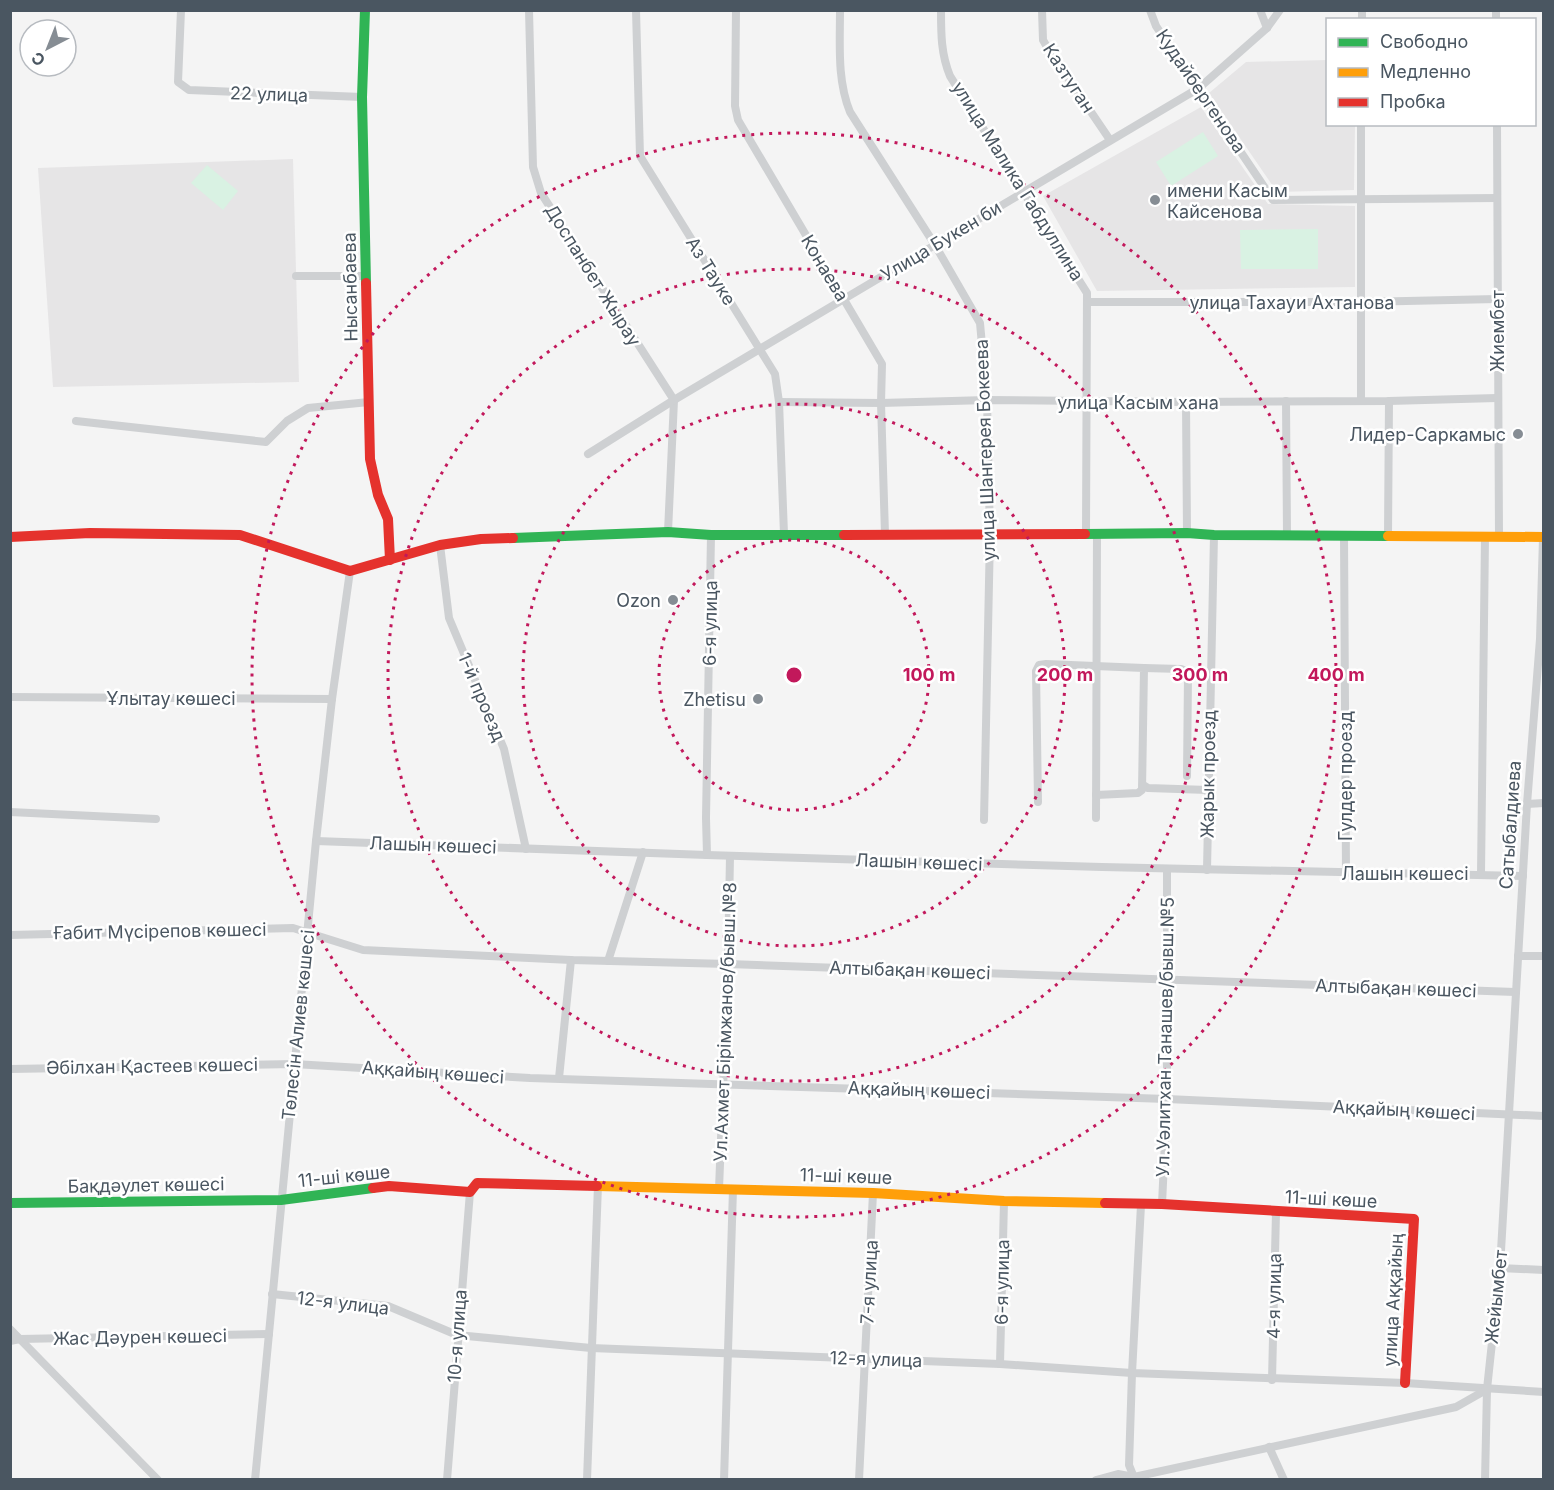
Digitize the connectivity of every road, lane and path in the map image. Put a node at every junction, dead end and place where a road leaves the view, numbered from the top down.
1 (182, 10) edge
2 (365, 10) edge
3 (529, 10) edge
4 (636, 10) edge
5 (736, 10) edge
6 (840, 10) edge
7 (941, 10) edge
8 (1042, 10) edge
9 (1150, 10) edge
10 (1260, 10) edge
11 (1280, 10) edge
12 (1267, 28) junction
13 (1199, 88) junction
14 (362, 98) junction
15 (1361, 126) edge
16 (1497, 126) edge
17 (1110, 141) junction
18 (1025, 191) junction
19 (1497, 198) junction
20 (1361, 201) junction
21 (935, 245) junction
22 (296, 276) dead end
23 (366, 276) junction
24 (1497, 299) junction
25 (843, 300) junction
26 (1088, 302) junction
27 (1361, 302) junction
28 (760, 349) junction
29 (1497, 398) junction
30 (674, 400) junction
31 (987, 400) junction
32 (1286, 401) junction
33 (1361, 401) junction
34 (1389, 401) junction
35 (369, 402) junction
36 (779, 402) junction
37 (1087, 402) junction
38 (1186, 402) junction
39 (881, 403) junction
40 (76, 422) dead end
41 (588, 454) dead end
42 (668, 532) junction
43 (1092, 533) junction
44 (1187, 533) junction
45 (784, 534) junction
46 (885, 534) junction
47 (1287, 534) junction
48 (711, 535) junction
49 (990, 535) junction
50 (1214, 535) junction
51 (1388, 535) junction
52 (1344, 536) junction
53 (10, 537) edge
54 (1485, 537) junction
55 (1499, 537) junction
56 (1544, 537) edge
57 (440, 544) junction
58 (390, 560) junction
59 (350, 571) junction
60 (1542, 639) edge
61 (1097, 666) junction
62 (1144, 668) junction
63 (10, 697) edge
64 (332, 699) junction
65 (1187, 776) dead end
66 (1143, 785) junction
67 (1208, 790) junction
68 (1095, 795) junction
69 (1038, 802) dead end
70 (1544, 803) edge
71 (1527, 804) junction
72 (10, 812) edge
73 (1096, 818) dead end
74 (156, 819) dead end
75 (984, 820) dead end
76 (316, 841) junction
77 (526, 849) junction
78 (643, 852) junction
79 (707, 855) junction
80 (730, 856) junction
81 (1167, 869) junction
82 (1207, 870) junction
83 (1346, 873) junction
84 (1481, 874) junction
85 (1523, 876) junction
86 (308, 934) junction
87 (10, 935) edge
88 (1518, 956) junction
89 (1544, 956) edge
90 (571, 960) junction
91 (608, 961) junction
92 (728, 964) junction
93 (1167, 980) junction
94 (1515, 992) junction
95 (294, 1064) junction
96 (10, 1069) edge
97 (559, 1078) junction
98 (723, 1083) junction
99 (1167, 1099) junction
100 (1510, 1115) junction
101 (1544, 1116) edge
102 (598, 1185) junction
103 (719, 1189) junction
104 (733, 1189) junction
105 (470, 1192) junction
106 (873, 1193) junction
107 (281, 1200) junction
108 (1004, 1201) junction
109 (10, 1203) edge
110 (1162, 1204) junction
111 (1141, 1205) junction
112 (1276, 1212) junction
113 (1414, 1220) joint
114 (1500, 1268) junction
115 (1544, 1270) edge
116 (272, 1294) junction
117 (10, 1329) edge
118 (269, 1334) junction
119 (457, 1335) junction
120 (20, 1339) junction
121 (10, 1341) edge
122 (591, 1348) junction
123 (727, 1352) junction
124 (865, 1358) junction
125 (1000, 1364) junction
126 (1132, 1373) junction
127 (1272, 1380) junction
128 (1405, 1383) junction
129 (1487, 1389) junction
130 (1544, 1392) edge
131 (1269, 1447) junction
132 (158, 1479) edge
133 (255, 1479) edge
134 (447, 1479) edge
135 (587, 1479) edge
136 (724, 1479) edge
137 (859, 1479) edge
138 (1096, 1479) edge
139 (1134, 1479) edge
140 (1284, 1479) edge
141 (1485, 1479) edge

1 - 14 street, 22 улица
2 - 14 street, Нысанбаева
3 - 30 street, Доспанбет Жырау
4 - 28 street, Аз Тауке
5 - 25 street, Конаева
6 - 21 street, улица Шангерея Бокеева
7 - 18 street, улица Малика Габдуллина
8 - 17 street, Казтуган
9 - 13 street, Кудайбергенова
10 - 12 street
11 - 12 street, Улица Букен би
12 - 13 street, Улица Букен би
13 - 17 street, Улица Букен би
13 - 20 street, Кудайбергенова
14 - 23 street, Нысанбаева
15 - 20 street
16 - 19 street, Жиембет
17 - 18 street, Улица Букен би
18 - 21 street, Улица Букен би
18 - 26 street, улица Малика Габдуллина
19 - 20 street
19 - 24 street, Жиембет
20 - 27 street
21 - 25 street, Улица Букен би
21 - 31 street, улица Шангерея Бокеева
22 - 23 street
23 - 35 street, Нысанбаева
24 - 27 street, улица Тахауи Ахтанова
24 - 29 street, Жиембет
25 - 28 street, Улица Букен би
25 - 39 street, Конаева
26 - 27 street, улица Тахауи Ахтанова
26 - 37 street, улица Малика Габдуллина
27 - 33 street
28 - 30 street, Улица Букен би
28 - 36 street, Аз Тауке
29 - 34 street, улица Касым хана
29 - 55 street, Жиембет
30 - 41 street, Улица Букен би
30 - 42 street
31 - 37 street, улица Касым хана
31 - 39 street, улица Касым хана
31 - 49 street, улица Шангерея Бокеева
32 - 33 street, улица Касым хана
32 - 38 street, улица Касым хана
32 - 47 street
33 - 34 street, улица Касым хана
34 - 51 street
35 - 40 street
35 - 58 street, Нысанбаева
36 - 39 street, улица Касым хана
36 - 45 street, Аз Тауке
37 - 38 street, улица Касым хана
37 - 43 street, улица Малика Габдуллина
38 - 44 street
39 - 46 street, Конаева
42 - 48 street
42 - 57 street
43 - 44 street
43 - 49 street
43 - 61 street, улица Малика Габдуллина
44 - 50 street
45 - 46 street
45 - 48 street
46 - 49 street
47 - 50 street
47 - 52 street
48 - 79 street, 6-я улица
49 - 75 street, улица Шангерея Бокеева
50 - 67 street, Жарык проезд
51 - 52 street
51 - 54 street
52 - 83 street, Гулдер проезд
53 - 59 street
54 - 55 street
54 - 84 street
55 - 56 street
56 - 60 street, Сатыбалдиева
57 - 58 street
57 - 77 street, 1-й проезд
58 - 59 street
59 - 64 street, Төлесін Алиев көшесі
60 - 71 street, Сатыбалдиева
61 - 62 street
61 - 68 street, улица Малика Габдуллина
61 - 69 street
62 - 65 street
62 - 66 street
63 - 64 street, Ұлытау көшесi
64 - 76 street, Төлесін Алиев көшесі
66 - 67 street
66 - 68 street
67 - 82 street, Жарык проезд
68 - 73 street, улица Малика Габдуллина
70 - 71 street
71 - 85 street, Сатыбалдиева
72 - 74 street
76 - 77 street, Лашын көшесі
76 - 86 street, Төлесін Алиев көшесі
77 - 78 street, Лашын көшесі
78 - 79 street, Лашын көшесі
78 - 91 street
79 - 80 street, Лашын көшесі
80 - 81 street, Лашын көшесі
80 - 92 street, Ул.Ахмет Бірімжанов/бывш.№8
81 - 82 street, Лашын көшесі
81 - 93 street, Ул.Уәлитхан Танашев/бывш.№5
82 - 83 street, Лашын көшесі
83 - 84 street, Лашын көшесі
84 - 85 street, Лашын көшесі
85 - 88 street, Сатыбалдиева
86 - 87 street, Ғабит Мүсірепов көшесi
86 - 90 street, Алтыбақан көшесі
86 - 95 street, Төлесін Алиев көшесі
88 - 89 street
88 - 94 street, Сатыбалдиева
90 - 91 street, Алтыбақан көшесі
90 - 97 street
91 - 92 street, Алтыбақан көшесі
92 - 93 street, Алтыбақан көшесі
92 - 98 street, Ул.Ахмет Бірімжанов/бывш.№8
93 - 94 street, Алтыбақан көшесі
93 - 99 street, Ул.Уәлитхан Танашев/бывш.№5
94 - 100 street, Сатыбалдиева
95 - 96 street, Әбілхан Қастеев көшесi
95 - 97 street, Аққайың көшесі
95 - 107 street, Төлесін Алиев көшесі
97 - 98 street, Аққайың көшесі
98 - 99 street, Аққайың көшесі
98 - 103 street, Ул.Ахмет Бірімжанов/бывш.№8
99 - 100 street, Аққайың көшесі
99 - 110 street, Ул.Уәлитхан Танашев/бывш.№5
100 - 101 street, Аққайың көшесі
100 - 114 street, Жейымбет
102 - 103 street, 11-ші көше
102 - 105 street, 11-ші көше
102 - 122 street
103 - 104 street, 11-ші көше
104 - 106 street, 11-ші көше
104 - 123 street
105 - 107 street, 11-ші көше
105 - 119 street, 10-я улица
106 - 108 street, 11-ші көше
106 - 124 street, 7-я улица
107 - 109 street, Бақдәулет көшесi
107 - 116 street, Төлесін Алиев көшесі
108 - 111 street, 11-ші көше
108 - 125 street, 6-я улица
110 - 111 street, 11-ші көше
110 - 112 street, 11-ші көше
111 - 126 street
112 - 113 street, 11-ші көше
112 - 127 street, 4-я улица
113 - 128 street, улица Аққайың
114 - 115 street
114 - 129 street, Жейымбет
116 - 118 street, Төлесін Алиев көшесі
116 - 119 street, 12-я улица
117 - 120 street
118 - 120 street, Жас Дәурен көшесі
118 - 133 street, Төлесін Алиев көшесі
119 - 122 street, 12-я улица
119 - 134 street, 10-я улица
120 - 121 street, Жас Дәурен көшесі
120 - 132 street
122 - 123 street, 12-я улица
122 - 135 street
123 - 124 street, 12-я улица
123 - 136 street
124 - 125 street, 12-я улица
124 - 137 street, 7-я улица
125 - 126 street, 12-я улица
126 - 127 street, 12-я улица
126 - 139 street
127 - 128 street, 12-я улица
128 - 129 street, 12-я улица
129 - 130 street, 12-я улица
129 - 131 street
129 - 141 street, Жейымбет
131 - 139 street
131 - 140 street
138 - 139 street

